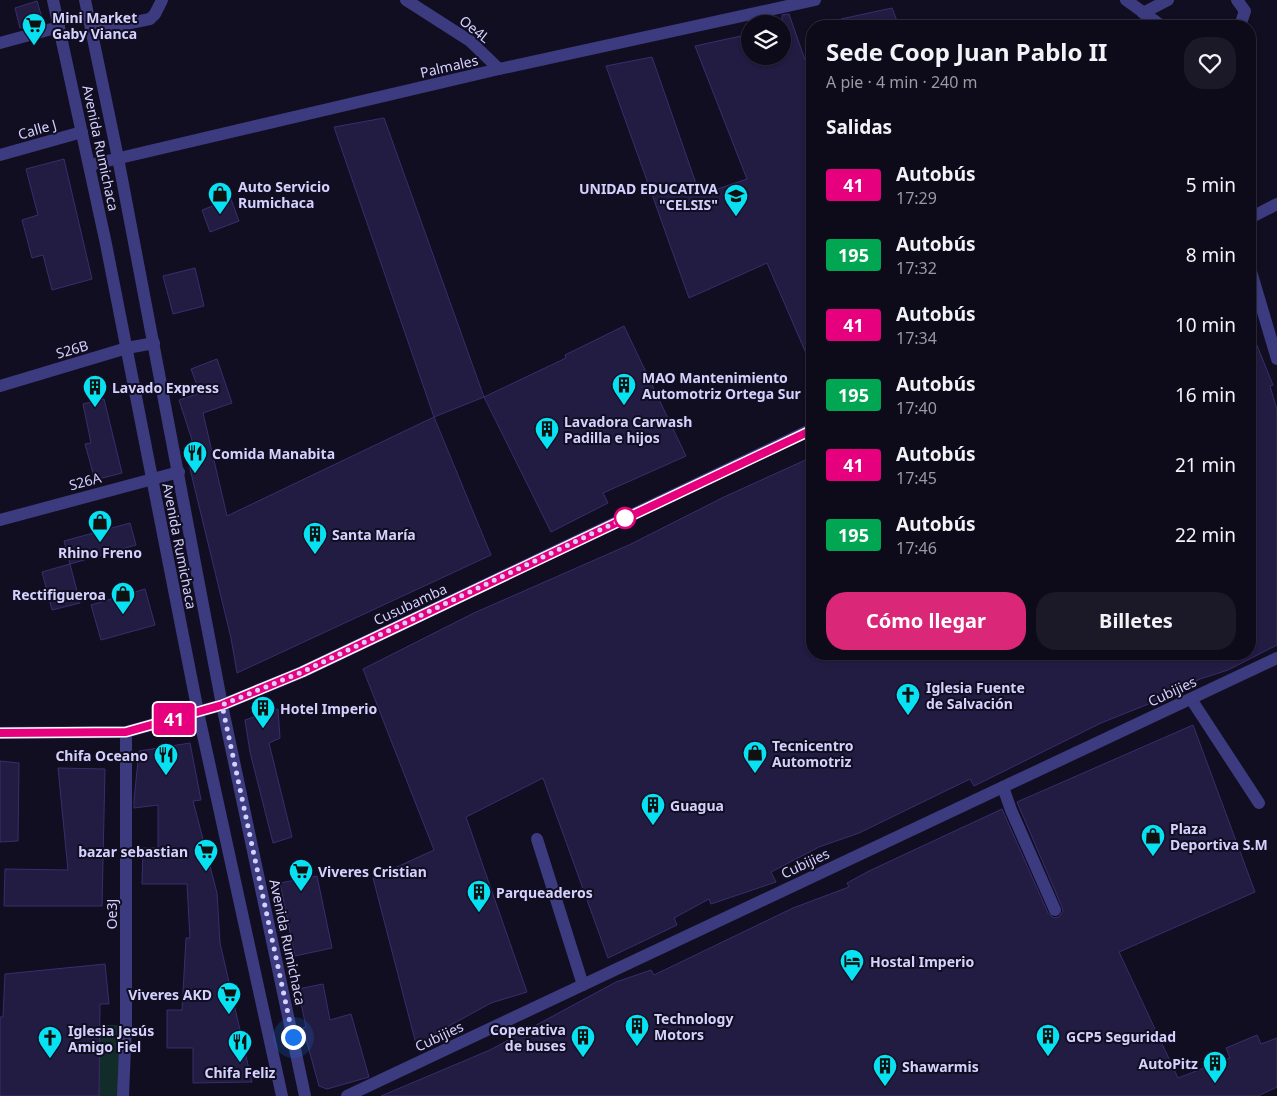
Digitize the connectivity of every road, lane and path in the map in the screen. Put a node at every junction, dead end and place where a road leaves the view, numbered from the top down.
1 (54, 0) edge
2 (85, 0) edge
3 (162, 0) edge
4 (406, 0) edge
5 (815, 0) edge
6 (1126, 0) edge
7 (1168, 0) edge
8 (1237, 0) edge
9 (1143, 13) junction
10 (1153, 20) edge
11 (1242, 20) edge
12 (59, 27) junction
13 (91, 31) junction
14 (0, 43) edge
15 (499, 69) junction
16 (82, 132) junction
17 (0, 155) edge
18 (118, 158) junction
19 (90, 165) junction
20 (1277, 204) edge
21 (1256, 215) edge
22 (1256, 288) edge
23 (154, 343) junction
24 (127, 348) junction
25 (1277, 359) edge
26 (0, 386) edge
27 (806, 433) edge
28 (179, 472) junction
29 (152, 478) junction
30 (0, 520) edge
31 (1277, 658) edge
32 (1191, 699) junction
33 (222, 705) junction
34 (198, 712) junction
35 (126, 732) junction
36 (0, 733) edge
37 (1003, 787) junction
38 (1259, 803) dead end
39 (536, 839) dead end
40 (1055, 910) dead end
41 (583, 985) junction
42 (123, 1096) edge
43 (282, 1096) edge
44 (305, 1096) edge
45 (347, 1096) edge

1 - 12 street, Avenida Rumichaca
2 - 13 street, Avenida Rumichaca
3 - 13 street
4 - 15 street, Oe4L
5 - 15 street, Palmales
6 - 9 street
7 - 9 street
8 - 11 street
9 - 10 street
12 - 14 street
12 - 16 street, Avenida Rumichaca
13 - 18 street, Avenida Rumichaca
15 - 18 street, Palmales
16 - 17 street, Calle J
16 - 19 street, Avenida Rumichaca
18 - 19 street, Palmales
18 - 23 street, Avenida Rumichaca
19 - 24 street, Avenida Rumichaca
20 - 21 street
22 - 25 street
23 - 24 street, S26B
23 - 28 street, Avenida Rumichaca
24 - 26 street, S26B
24 - 29 street, Avenida Rumichaca
27 - 33 street, Cusubamba
28 - 29 street, S26A
28 - 33 street, Avenida Rumichaca
29 - 30 street, S26A
29 - 34 street, Avenida Rumichaca
31 - 32 street, Cubijies
32 - 37 street, Cubijies
32 - 38 street
33 - 34 street, Cusubamba
33 - 44 street, Avenida Rumichaca
34 - 35 street, Cusubamba
34 - 43 street, Avenida Rumichaca
35 - 36 street, Cusubamba
35 - 42 street, Oe3J
37 - 40 street
37 - 41 street, Cubijies
39 - 41 street
41 - 45 street, Cubijies

